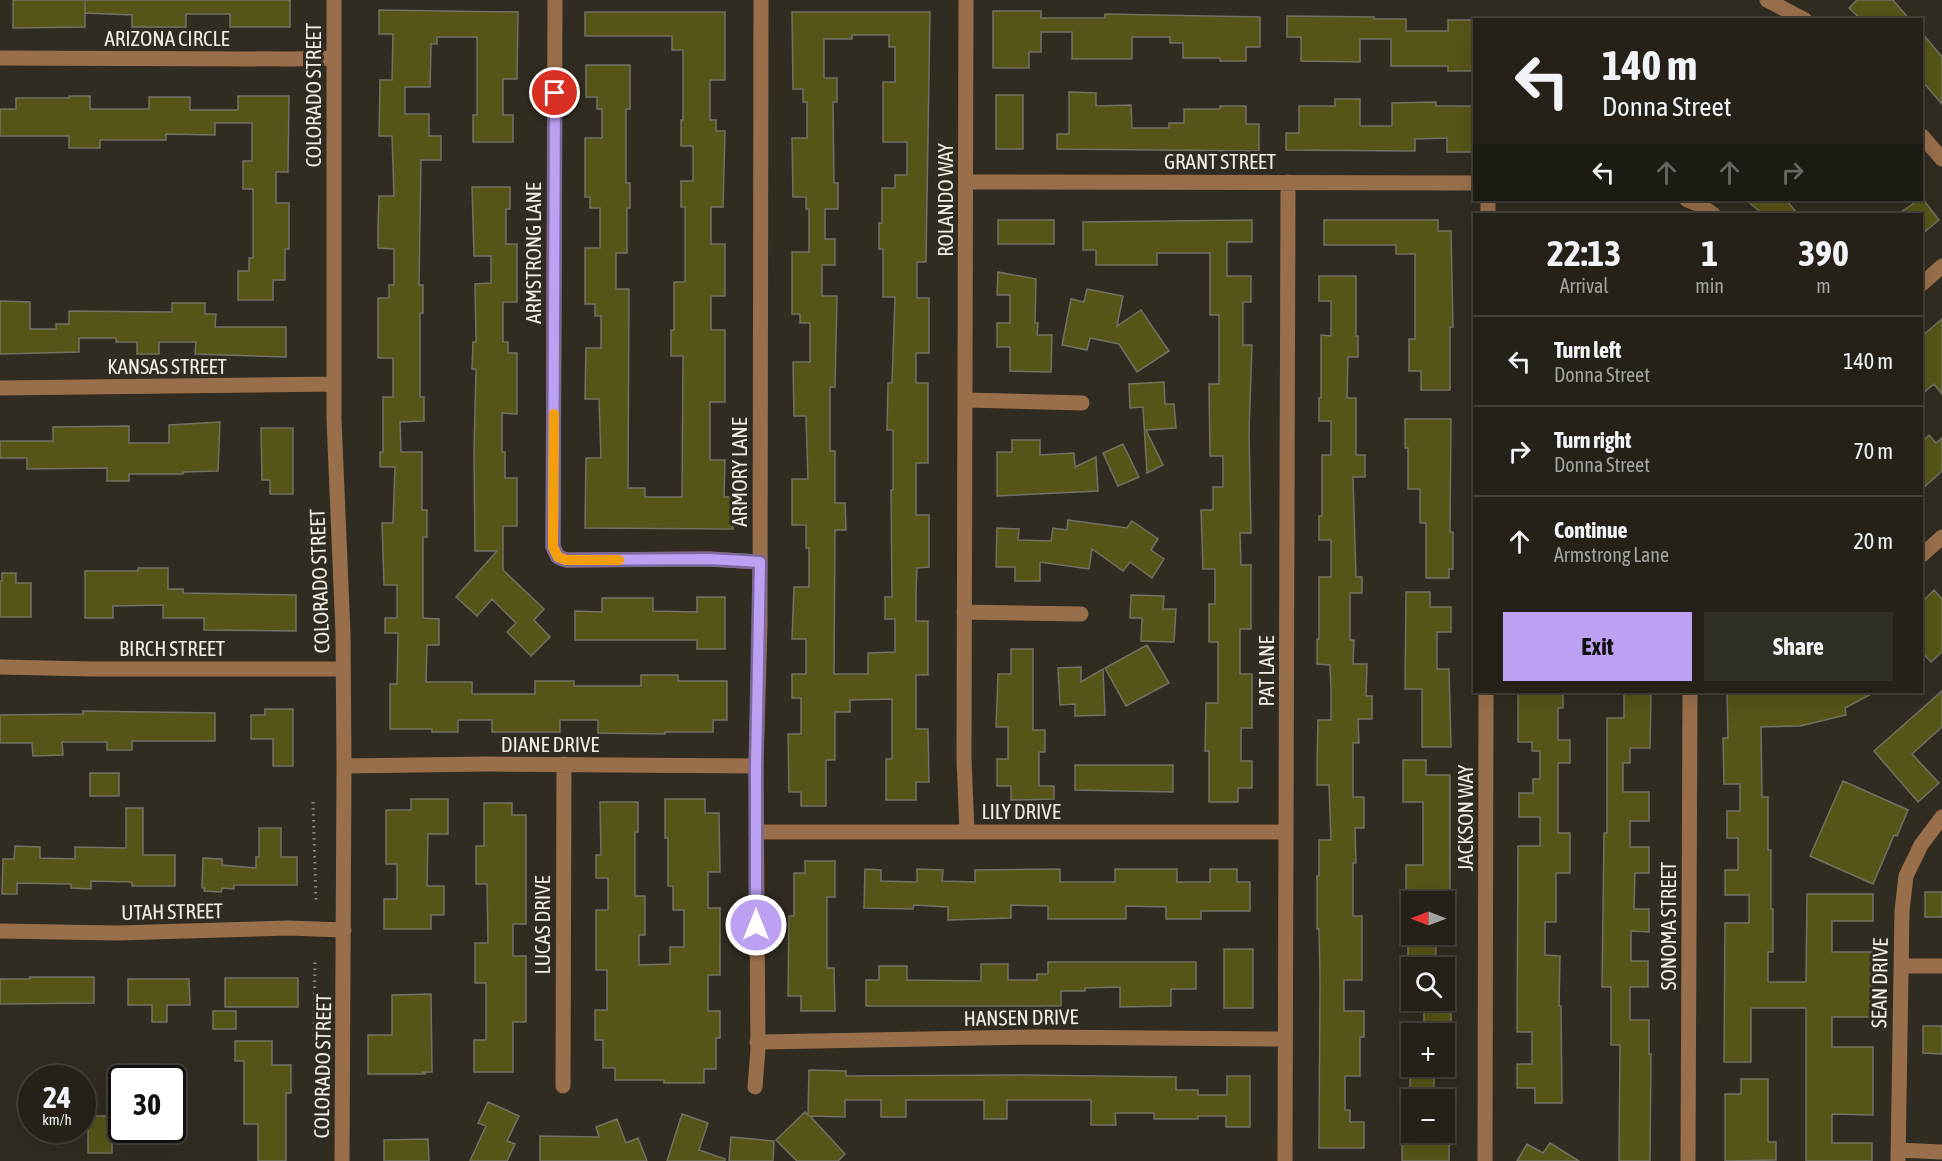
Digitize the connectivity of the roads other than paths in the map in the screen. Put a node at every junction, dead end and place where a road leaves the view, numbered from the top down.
1 (334, 0) edge
2 (555, 0) edge
3 (761, 0) edge
4 (966, 0) edge
5 (1767, 0) edge
6 (1799, 11) edge
7 (0, 58) edge
8 (334, 58) junction
9 (1923, 137) edge
10 (1942, 159) edge
11 (966, 182) junction
12 (1288, 182) junction
13 (1473, 183) edge
14 (1690, 201) edge
15 (1712, 213) edge
16 (1942, 266) edge
17 (1923, 283) edge
18 (334, 384) junction
19 (0, 388) edge
20 (966, 400) junction
21 (1082, 403) dead end
22 (1942, 537) edge
23 (1923, 554) edge
24 (760, 562) junction
25 (964, 612) junction
26 (1081, 614) dead end
27 (0, 667) edge
28 (343, 669) junction
29 (1486, 693) edge
30 (1690, 693) edge
31 (564, 764) junction
32 (344, 766) junction
33 (756, 766) junction
34 (1942, 817) edge
35 (756, 832) junction
36 (967, 832) junction
37 (1286, 832) junction
38 (344, 930) junction
39 (0, 931) edge
40 (1901, 966) junction
41 (1942, 966) edge
42 (1285, 1039) junction
43 (757, 1042) junction
44 (563, 1086) dead end
45 (755, 1087) dead end
46 (1942, 1152) edge
47 (1898, 1156) edge
48 (342, 1161) edge
49 (1285, 1161) edge
50 (1485, 1161) edge
51 (1688, 1161) edge

1 - 8 street, COLORADO STREET
2 - 24 street, ARMSTRONG LANE
3 - 24 street, ARMORY LANE
4 - 11 street, ROLANDO WAY
5 - 6 street
7 - 8 street, ARIZONA CIRCLE
8 - 18 street, COLORADO STREET
9 - 10 street
11 - 12 street, GRANT STREET
11 - 20 street, ROLANDO WAY
12 - 13 street, GRANT STREET
12 - 37 street, PAT LANE
14 - 15 street
16 - 17 street
18 - 19 street, KANSAS STREET
18 - 28 street, COLORADO STREET
20 - 21 street
20 - 25 street, ROLANDO WAY
22 - 23 street
24 - 33 street, ARMORY LANE
25 - 26 street
25 - 36 street, ROLANDO WAY
27 - 28 street, BIRCH STREET
28 - 32 street, COLORADO STREET
29 - 50 street, JACKSON WAY
30 - 51 street, SONOMA STREET
31 - 32 street, DIANE DRIVE
31 - 33 street, DIANE DRIVE
31 - 44 street, LUCAS DRIVE
32 - 38 street, COLORADO STREET
33 - 35 street, ARMORY LANE
34 - 40 street, SEAN DRIVE
35 - 36 street, LILY DRIVE
35 - 43 street, ARMORY LANE
36 - 37 street, LILY DRIVE
37 - 42 street, PAT LANE
38 - 39 street, UTAH STREET
38 - 48 street, COLORADO STREET
40 - 41 street
40 - 47 street, SEAN DRIVE
42 - 43 street, HANSEN DRIVE
42 - 49 street, PAT LANE
43 - 45 street, ARMORY LANE
46 - 47 street

